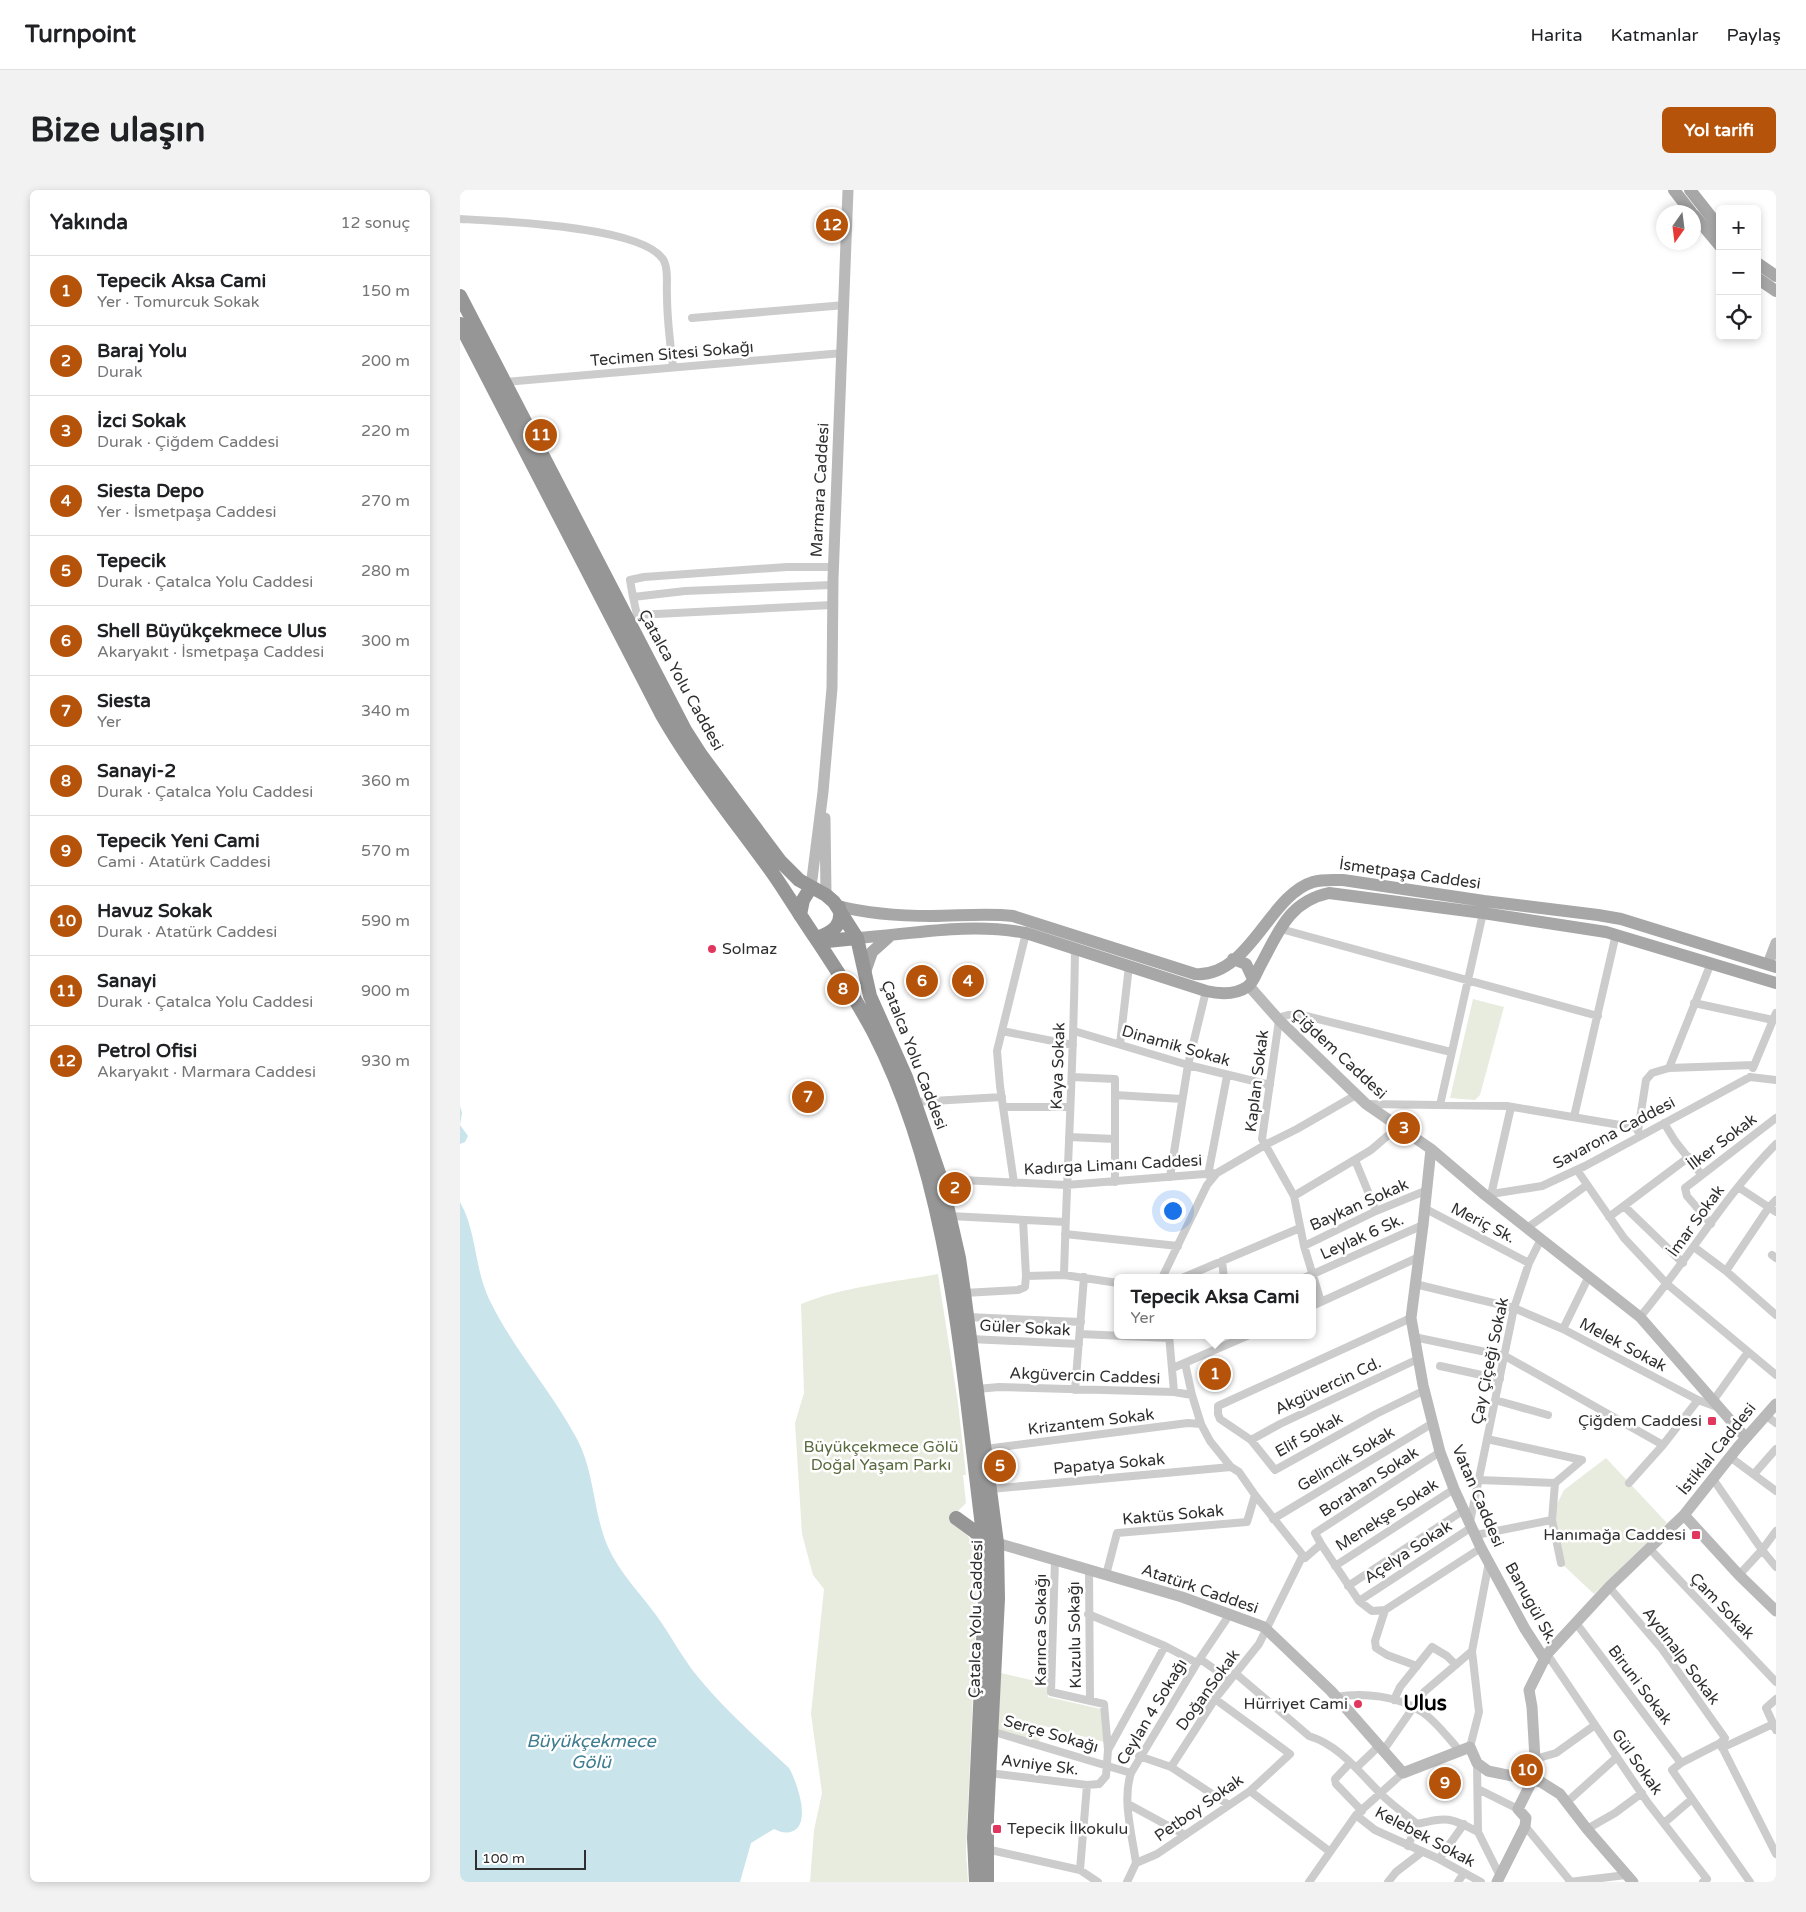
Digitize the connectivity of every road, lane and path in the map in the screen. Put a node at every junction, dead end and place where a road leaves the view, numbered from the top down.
1 (848, 190) edge
2 (1674, 190) edge
3 (1690, 190) edge
4 (1685, 205) edge
5 (460, 219) edge
6 (1716, 223) edge
7 (1701, 224) edge
8 (1716, 241) edge
9 (1761, 266) edge
10 (1776, 276) edge
11 (1761, 281) edge
12 (1776, 290) edge
13 (460, 296) edge
14 (845, 305) junction
15 (692, 318) dead end
16 (460, 324) edge
17 (843, 353) junction
18 (673, 366) junction
19 (504, 382) junction
20 (833, 566) junction
21 (832, 585) junction
22 (633, 597) junction
23 (832, 605) junction
24 (823, 792) junction
25 (811, 887) junction
26 (1381, 892) junction
27 (826, 895) junction
28 (1510, 904) junction
29 (838, 906) junction
30 (1483, 912) junction
31 (800, 915) junction
32 (933, 916) junction
33 (1508, 917) junction
34 (1621, 919) junction
35 (1281, 929) junction
36 (934, 930) junction
37 (1026, 933) junction
38 (1616, 934) junction
39 (891, 935) junction
40 (818, 938) junction
41 (857, 938) junction
42 (1071, 943) junction
43 (1776, 944) edge
44 (1233, 959) junction
45 (1711, 963) junction
46 (1129, 966) junction
47 (1772, 966) edge
48 (1220, 970) junction
49 (865, 972) junction
50 (1762, 979) junction
51 (1469, 981) junction
52 (1251, 983) junction
53 (1776, 984) edge
54 (1206, 991) junction
55 (1229, 993) junction
56 (1694, 1004) junction
57 (1598, 1016) junction
58 (1775, 1016) edge
59 (1278, 1019) junction
60 (1002, 1031) junction
61 (1074, 1031) junction
62 (1120, 1044) junction
63 (1073, 1045) junction
64 (1452, 1052) junction
65 (1188, 1065) junction
66 (1754, 1065) junction
67 (1668, 1068) junction
68 (1228, 1076) junction
69 (1072, 1077) junction
70 (1750, 1077) junction
71 (1776, 1080) edge
72 (1270, 1085) junction
73 (1356, 1095) junction
74 (1115, 1096) junction
75 (1002, 1097) junction
76 (1182, 1099) junction
77 (915, 1102) junction
78 (1366, 1104) junction
79 (1440, 1106) junction
80 (1004, 1107) junction
81 (1070, 1107) junction
82 (1511, 1107) junction
83 (1574, 1117) junction
84 (1776, 1118) edge
85 (1664, 1123) junction
86 (1399, 1126) junction
87 (1638, 1128) junction
88 (1069, 1137) junction
89 (1636, 1138) junction
90 (1115, 1139) junction
91 (1265, 1144) junction
92 (1776, 1144) edge
93 (1431, 1149) junction
94 (1689, 1157) junction
95 (1355, 1160) junction
96 (1577, 1170) junction
97 (1217, 1173) junction
98 (1701, 1174) junction
99 (1208, 1175) junction
100 (1170, 1177) junction
101 (941, 1179) junction
102 (1115, 1182) junction
103 (1014, 1183) junction
104 (1066, 1185) junction
105 (1587, 1185) junction
106 (1738, 1187) junction
107 (1426, 1191) junction
108 (1488, 1195) junction
109 (1294, 1196) junction
110 (1776, 1200) edge
111 (1624, 1206) junction
112 (1424, 1208) junction
113 (1773, 1210) edge
114 (1376, 1211) junction
115 (950, 1216) junction
116 (1609, 1217) junction
117 (1023, 1220) junction
118 (1065, 1222) junction
119 (1711, 1224) junction
120 (1423, 1225) junction
121 (1300, 1228) junction
122 (1527, 1228) junction
123 (1065, 1234) junction
124 (1541, 1239) junction
125 (1178, 1246) junction
126 (1304, 1246) junction
127 (1694, 1247) junction
128 (1419, 1257) junction
129 (1222, 1261) junction
130 (1529, 1263) junction
131 (1683, 1263) junction
132 (1726, 1271) junction
133 (1164, 1274) edge
134 (1191, 1274) edge
135 (1224, 1274) edge
136 (1313, 1274) joint
137 (1064, 1275) junction
138 (1026, 1276) junction
139 (1589, 1276) junction
140 (1084, 1277) junction
141 (1114, 1282) edge
142 (1316, 1284) edge
143 (1415, 1284) junction
144 (1667, 1284) junction
145 (964, 1293) junction
146 (1321, 1302) junction
147 (1316, 1304) edge
148 (1514, 1308) junction
149 (1776, 1315) edge
150 (967, 1316) junction
151 (1640, 1317) junction
152 (1411, 1318) junction
153 (1081, 1322) junction
154 (1563, 1329) junction
155 (1080, 1334) junction
156 (1114, 1335) edge
157 (1414, 1337) junction
158 (970, 1338) junction
159 (1169, 1339) edge
160 (1233, 1339) edge
161 (1079, 1344) junction
162 (1748, 1352) junction
163 (1505, 1356) junction
164 (1418, 1359) junction
165 (1185, 1363) junction
166 (1440, 1366) dead end
167 (1173, 1368) junction
168 (1776, 1375) edge
169 (1500, 1379) junction
170 (977, 1389) junction
171 (1075, 1390) junction
172 (1425, 1390) junction
173 (1174, 1392) junction
174 (1192, 1395) junction
175 (1496, 1400) junction
176 (1698, 1400) junction
177 (1776, 1404) edge
178 (1716, 1405) junction
179 (1548, 1415) dead end
180 (1765, 1415) junction
181 (1433, 1423) junction
182 (1776, 1423) edge
183 (1201, 1424) junction
184 (1746, 1438) junction
185 (1487, 1439) junction
186 (1251, 1440) junction
187 (1663, 1444) junction
188 (985, 1449) junction
189 (1776, 1449) edge
190 (1440, 1452) junction
191 (1730, 1457) junction
192 (1231, 1467) junction
193 (1754, 1474) junction
194 (1713, 1479) junction
195 (1478, 1480) junction
196 (1555, 1483) junction
197 (1630, 1483) dead end
198 (1454, 1488) junction
199 (990, 1489) junction
200 (1776, 1491) edge
201 (1254, 1496) junction
202 (979, 1503) junction
203 (1464, 1510) junction
204 (1684, 1515) junction
205 (1273, 1519) junction
206 (1552, 1520) junction
207 (1473, 1528) junction
208 (1776, 1531) edge
209 (990, 1543) junction
210 (1321, 1544) junction
211 (1481, 1548) junction
212 (1649, 1548) junction
213 (1762, 1550) junction
214 (1304, 1557) junction
215 (1056, 1560) junction
216 (1490, 1562) junction
217 (1561, 1563) dead end
218 (1335, 1566) junction
219 (1776, 1567) edge
220 (1089, 1569) junction
221 (1106, 1575) junction
222 (1739, 1575) junction
223 (1348, 1586) junction
224 (1609, 1587) junction
225 (1359, 1601) junction
226 (1385, 1610) junction
227 (1776, 1610) edge
228 (1088, 1614) junction
229 (1230, 1614) junction
230 (1576, 1623) junction
231 (1267, 1629) junction
232 (1165, 1646) junction
233 (1472, 1651) junction
234 (1546, 1657) junction
235 (1199, 1661) junction
236 (1456, 1665) junction
237 (1417, 1666) junction
238 (1235, 1673) junction
239 (1230, 1680) junction
240 (1776, 1682) edge
241 (1336, 1697) junction
242 (1215, 1698) junction
243 (1090, 1700) junction
244 (1394, 1700) junction
245 (1776, 1700) edge
246 (1414, 1707) junction
247 (1595, 1726) junction
248 (1775, 1727) edge
249 (991, 1731) junction
250 (1721, 1745) junction
251 (1381, 1749) junction
252 (1465, 1749) junction
253 (1108, 1750) junction
254 (1140, 1756) junction
255 (1617, 1757) junction
256 (1535, 1759) junction
257 (1477, 1763) junction
258 (1681, 1763) junction
259 (1108, 1764) junction
260 (1353, 1765) junction
261 (1171, 1767) junction
262 (1131, 1772) junction
263 (989, 1773) junction
264 (1403, 1773) junction
265 (1533, 1779) junction
266 (1087, 1786) junction
267 (1478, 1788) junction
268 (1250, 1791) junction
269 (1642, 1793) junction
270 (1380, 1794) junction
271 (1692, 1799) junction
272 (1566, 1802) junction
273 (1128, 1804) junction
274 (1229, 1805) junction
275 (1518, 1809) junction
276 (1359, 1813) junction
277 (1664, 1823) junction
278 (1417, 1824) junction
279 (1464, 1824) junction
280 (1526, 1826) junction
281 (1587, 1829) junction
282 (1478, 1832) junction
283 (1185, 1835) junction
284 (1408, 1846) junction
285 (986, 1849) junction
286 (1329, 1851) junction
287 (1422, 1852) junction
288 (1776, 1854) edge
289 (1439, 1860) junction
290 (1136, 1862) junction
291 (1080, 1870) junction
292 (1464, 1873) junction
293 (1498, 1879) edge
294 (1630, 1879) edge
295 (976, 1882) edge
296 (988, 1882) edge
297 (1098, 1882) edge
298 (1127, 1882) edge
299 (1309, 1882) edge
300 (1388, 1882) edge
301 (1458, 1882) edge
302 (1481, 1882) edge
303 (1570, 1882) edge
304 (1703, 1882) edge
305 (1750, 1882) edge

1 - 14 main road, Marmara Caddesi
2 - 4 main road
3 - 6 main road
5 - 18 street
7 - 8 main road
9 - 10 main road
11 - 12 main road
13 - 19 highway, Çatalca Yolu Caddesi
14 - 15 street
14 - 17 main road, Marmara Caddesi
16 - 31 highway, Çatalca Yolu Caddesi
17 - 18 street, Tecimen Sitesi Sokağı
17 - 20 main road, Marmara Caddesi
18 - 19 street, Tecimen Sitesi Sokağı
19 - 25 highway, Çatalca Yolu Caddesi
20 - 21 main road, Marmara Caddesi
20 - 22 street
21 - 22 street
21 - 23 main road, Marmara Caddesi
22 - 23 street
23 - 24 main road, Marmara Caddesi
24 - 25 main road
24 - 27 main road
25 - 27 highway, Çatalca Yolu Caddesi
25 - 31 highway
26 - 28 main road, İsmetpaşa Caddesi
26 - 30 main road, İsmetpaşa Caddesi
26 - 35 main road, İsmetpaşa Caddesi
26 - 44 main road, İsmetpaşa Caddesi
27 - 29 highway, Çatalca Yolu Caddesi
28 - 33 main road
28 - 34 main road, İsmetpaşa Caddesi
29 - 32 main road
29 - 40 highway
29 - 41 highway, Çatalca Yolu Caddesi
30 - 33 main road, İsmetpaşa Caddesi
30 - 51 street
31 - 40 highway, Çatalca Yolu Caddesi
32 - 36 main road
32 - 42 main road
33 - 38 main road, İsmetpaşa Caddesi
34 - 38 main road
34 - 47 main road, İsmetpaşa Caddesi
35 - 51 street
35 - 52 main road, İsmetpaşa Caddesi
36 - 37 main road
36 - 39 main road
37 - 42 main road
37 - 60 street
38 - 45 main road, İsmetpaşa Caddesi
38 - 57 street
39 - 41 main road
39 - 49 main road
40 - 41 highway
40 - 202 highway, Çatalca Yolu Caddesi
41 - 49 highway, Çatalca Yolu Caddesi
42 - 46 main road
42 - 48 main road
42 - 61 street, Kaya Sokak
43 - 47 main road
44 - 48 main road, İsmetpaşa Caddesi
44 - 52 main road
45 - 50 main road, İsmetpaşa Caddesi
45 - 56 street
46 - 54 main road
46 - 62 street
47 - 50 main road
48 - 55 main road
49 - 77 highway, Çatalca Yolu Caddesi
50 - 53 main road, İsmetpaşa Caddesi
51 - 57 street
51 - 64 street
52 - 55 main road
52 - 59 main road, Çiğdem Caddesi
54 - 55 main road
54 - 65 street
56 - 58 street
56 - 67 street
57 - 83 street
58 - 66 street
59 - 64 street
59 - 72 street, Kaplan Sokak
59 - 73 main road, Çiğdem Caddesi
60 - 63 street
60 - 75 street
61 - 62 street, Dinamik Sokak
61 - 63 street, Kaya Sokak
62 - 65 street, Dinamik Sokak
63 - 69 street, Kaya Sokak
64 - 79 street
65 - 68 street, Dinamik Sokak
65 - 76 street
66 - 67 street
66 - 70 street
67 - 87 street
68 - 72 street, Dinamik Sokak
68 - 99 street
69 - 74 street
69 - 81 street, Kaya Sokak
70 - 71 street
70 - 85 street, Savarona Caddesi
72 - 91 street, Kaplan Sokak
73 - 78 main road, Çiğdem Caddesi
73 - 91 street, Kadırga Limanı Caddesi
74 - 76 street
74 - 90 street
75 - 77 street
75 - 80 street
76 - 100 street
77 - 101 highway, Çatalca Yolu Caddesi
78 - 79 street
78 - 86 main road, Çiğdem Caddesi
79 - 82 street
80 - 81 street
80 - 103 street
81 - 88 street, Kaya Sokak
82 - 83 street
82 - 108 street
83 - 87 street
84 - 98 street, İlker Sokak
85 - 89 street, Savarona Caddesi
85 - 94 street
86 - 93 main road, Çiğdem Caddesi
86 - 95 street
87 - 89 street
88 - 90 street
88 - 104 street, Kaya Sokak
89 - 96 street, Savarona Caddesi
90 - 102 street
91 - 97 street, Kadırga Limanı Caddesi
91 - 109 street
92 - 106 street, İmar Sokak
93 - 107 main road, Vatan Caddesi
93 - 108 main road, Çiğdem Caddesi
94 - 98 street
94 - 111 street
95 - 109 street
95 - 114 street
96 - 105 street
96 - 108 street, Savarona Caddesi
97 - 99 street, Kadırga Limanı Caddesi
97 - 125 street
98 - 119 street, İlker Sokak
99 - 100 street, Kadırga Limanı Caddesi
100 - 102 street, Kadırga Limanı Caddesi
101 - 103 street, Kadırga Limanı Caddesi
101 - 115 highway, Çatalca Yolu Caddesi
102 - 104 street, Kadırga Limanı Caddesi
103 - 104 street, Kadırga Limanı Caddesi
104 - 118 street, Kaya Sokak
105 - 116 street
105 - 122 street
106 - 113 street
106 - 119 street, İmar Sokak
107 - 112 main road, Vatan Caddesi
107 - 114 street, Baykan Sokak
108 - 122 main road, Çiğdem Caddesi
109 - 121 street
110 - 113 street
111 - 116 street
111 - 131 street
112 - 120 main road, Vatan Caddesi
112 - 130 street, Meriç Sk.
113 - 132 street
114 - 126 street, Baykan Sokak
115 - 117 street
115 - 145 highway, Çatalca Yolu Caddesi
116 - 144 street
117 - 118 street
117 - 138 street
118 - 123 street, Kaya Sokak
119 - 127 street, İmar Sokak
120 - 128 main road, Vatan Caddesi
120 - 136 street, Leylak 6 Sk.
121 - 126 street
121 - 129 street
122 - 124 main road, Çiğdem Caddesi
123 - 125 street
123 - 137 street, Kaya Sokak
124 - 130 street, Çay Çiçeği Sokak
124 - 139 main road, Çiğdem Caddesi
125 - 133 street
126 - 136 street
127 - 131 street, İmar Sokak
127 - 132 street
128 - 143 main road, Vatan Caddesi
128 - 146 street
129 - 134 street
129 - 135 street
130 - 148 street, Çay Çiçeği Sokak
131 - 144 street, İmar Sokak
132 - 149 street
137 - 138 street
137 - 140 street
138 - 145 street
139 - 151 main road, Çiğdem Caddesi
139 - 154 street
140 - 141 street
140 - 153 street
142 - 146 street
143 - 148 street, Melek Sokak
143 - 152 main road, Vatan Caddesi
144 - 151 street, İmar Sokak
144 - 162 street
145 - 150 highway, Çatalca Yolu Caddesi
146 - 147 street
148 - 154 street, Melek Sokak
148 - 163 street, Çay Çiçeği Sokak
150 - 153 street
150 - 158 highway, Çatalca Yolu Caddesi
151 - 178 main road, Çiğdem Caddesi
152 - 157 main road, Vatan Caddesi
152 - 186 street, Elif Sokak
153 - 155 street
154 - 176 street, Melek Sokak
155 - 156 street
155 - 161 street
157 - 163 street
157 - 164 main road, Vatan Caddesi
158 - 161 street, Güler Sokak
158 - 170 highway, Çatalca Yolu Caddesi
159 - 167 street
160 - 165 street
161 - 171 street
162 - 168 street
162 - 178 street
163 - 169 street, Çay Çiçeği Sokak
163 - 187 street
164 - 172 main road, Vatan Caddesi
164 - 186 street, Akgüvercin Cd.
165 - 167 street
165 - 174 street
166 - 169 street
167 - 173 street
169 - 175 street, Çay Çiçeği Sokak
170 - 171 street, Akgüvercin Caddesi
170 - 188 highway, Çatalca Yolu Caddesi
171 - 173 street, Akgüvercin Caddesi
172 - 181 main road, Vatan Caddesi
172 - 186 street, Elif Sokak
173 - 174 street, Akgüvercin Caddesi
174 - 183 street
175 - 179 street
175 - 185 street, Çay Çiçeği Sokak
176 - 178 street, Melek Sokak
176 - 187 street
177 - 180 main road, İstiklal Caddesi
178 - 184 main road, Çiğdem Caddesi
180 - 182 street
180 - 184 main road, İstiklal Caddesi
181 - 190 main road, Vatan Caddesi
181 - 205 street, Gelincik Sokak
183 - 188 street, Krizantem Sokak
183 - 192 street
184 - 191 main road, İstiklal Caddesi
185 - 195 street, Çay Çiçeği Sokak
185 - 196 street
187 - 197 street
188 - 199 highway, Çatalca Yolu Caddesi
189 - 193 street
190 - 198 main road, Vatan Caddesi
190 - 210 street, Borahan Sokak
191 - 193 street
191 - 194 main road, İstiklal Caddesi
192 - 199 street, Papatya Sokak
192 - 201 street
193 - 200 street
194 - 204 main road, İstiklal Caddesi
194 - 213 street
195 - 196 street
195 - 207 street, Çay Çiçeği Sokak
196 - 206 street
198 - 203 main road, Vatan Caddesi
198 - 218 street, Menekşe Sokak
199 - 209 highway, Çatalca Yolu Caddesi
201 - 205 street
201 - 221 street, Kaktüs Sokak
202 - 209 highway, Çatalca Yolu Caddesi
202 - 209 highway
203 - 207 main road, Vatan Caddesi
203 - 223 street
204 - 212 main road, İstiklal Caddesi
204 - 222 main road
205 - 214 street
206 - 207 street
206 - 217 street
207 - 211 main road, Vatan Caddesi
207 - 225 street, Açelya Sokak
208 - 213 street
209 - 215 main road, Atatürk Caddesi
209 - 249 highway, Çatalca Yolu Caddesi
209 - 295 highway, Çatalca Yolu Caddesi
210 - 214 street, Borahan Sokak
210 - 218 street
211 - 216 main road, Vatan Caddesi
211 - 226 street
212 - 224 main road, İstiklal Caddesi
212 - 240 street, Çam Sokak
213 - 219 street
213 - 222 street
214 - 231 street, DoğanSokak
215 - 220 main road, Atatürk Caddesi
215 - 243 street, Karınca Sokağı
216 - 233 street, Vatan Caddesi
216 - 234 main road, Banugül Sk.
218 - 223 street
220 - 221 main road, Atatürk Caddesi
220 - 228 street, Kuzulu Sokağı
221 - 229 main road, Atatürk Caddesi
222 - 227 main road
223 - 225 street
224 - 230 main road, İstiklal Caddesi
224 - 250 street, Aydınalp Sokak
225 - 226 street
226 - 237 street
228 - 232 street
228 - 243 street, Kuzulu Sokağı
229 - 231 main road, Atatürk Caddesi
229 - 235 street, Ceylan 4 Sokağı
230 - 234 main road, İstiklal Caddesi
230 - 258 street, Biruni Sokak
231 - 238 street, DoğanSokak
231 - 241 main road, Atatürk Caddesi
232 - 235 street
232 - 253 street
233 - 236 street
233 - 252 street, Vatan Caddesi
234 - 247 street, Gül Sokak
234 - 256 main road, İstiklal Caddesi
235 - 239 street
235 - 254 street, Ceylan 4 Sokağı
236 - 237 street
236 - 246 street
237 - 244 street
238 - 239 street, DoğanSokak
238 - 260 street
239 - 242 street, DoğanSokak
241 - 244 street
241 - 251 main road, Atatürk Caddesi
242 - 261 street, DoğanSokak
242 - 268 street, Petboy Sokak
243 - 253 street
244 - 246 street
245 - 248 street
246 - 251 street
246 - 252 street
247 - 255 street, Gül Sokak
247 - 256 street
248 - 250 street
249 - 259 street, Serçe Sokağı
249 - 263 highway, Çatalca Yolu Caddesi
250 - 258 street
250 - 288 street
251 - 260 street
251 - 264 main road, Atatürk Caddesi
252 - 257 main road
252 - 264 main road
253 - 259 street
254 - 261 street
254 - 262 street, Ceylan 4 Sokağı
255 - 269 street, Gül Sokak
255 - 272 street
256 - 265 main road, İstiklal Caddesi
257 - 265 main road
257 - 267 street
258 - 271 street
259 - 262 street, Serçe Sokağı
259 - 266 street
260 - 270 street
260 - 276 street, Kelebek Sokak
261 - 274 street
262 - 273 street, Ceylan 4 Sokağı
263 - 266 street, Avniye Sk.
263 - 285 highway, Çatalca Yolu Caddesi
264 - 270 street
265 - 272 main road
265 - 275 main road
266 - 291 street
267 - 275 street
267 - 282 street
268 - 274 street, Petboy Sokak
268 - 286 street
269 - 277 street, Gül Sokak
269 - 281 street
270 - 276 street
270 - 278 street
271 - 277 street
271 - 305 street
272 - 281 main road
273 - 283 street
273 - 290 street, Ceylan 4 Sokağı
274 - 283 street, Petboy Sokak
275 - 280 main road
276 - 284 street, Kelebek Sokak
276 - 286 street
277 - 304 street, Gül Sokak
278 - 279 street
278 - 284 street
279 - 282 street
279 - 289 street
280 - 293 main road
280 - 303 street
281 - 294 main road
282 - 293 street
283 - 290 street, Petboy Sokak
284 - 287 street, Kelebek Sokak
285 - 291 street
285 - 296 highway, Çatalca Yolu Caddesi
286 - 299 street
287 - 289 street, Kelebek Sokak
287 - 300 street
289 - 292 street, Kelebek Sokak
290 - 298 street
291 - 297 street
292 - 301 street
292 - 302 street, Kelebek Sokak
294 - 303 street

